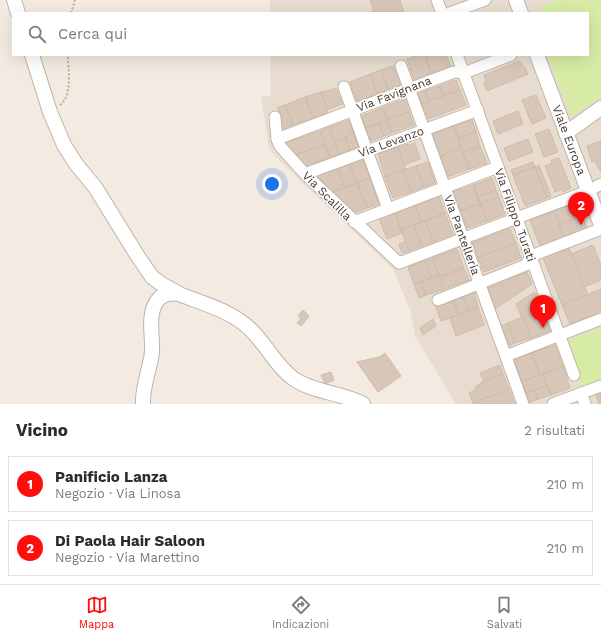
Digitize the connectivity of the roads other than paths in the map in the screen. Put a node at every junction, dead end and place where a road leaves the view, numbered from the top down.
1 (14, 0) edge
2 (437, 0) edge
3 (516, 0) edge
4 (479, 6) edge
5 (18, 12) edge
6 (442, 12) edge
7 (454, 12) edge
8 (521, 12) edge
9 (32, 56) edge
10 (457, 56) edge
11 (505, 56) edge
12 (537, 56) edge
13 (494, 58) edge
14 (401, 66) dead end
15 (464, 73) junction
16 (344, 87) dead end
17 (409, 89) junction
18 (601, 108) edge
19 (352, 110) junction
20 (478, 110) junction
21 (275, 117) dead end
22 (424, 130) junction
23 (566, 133) junction
24 (277, 139) junction
25 (367, 151) junction
26 (498, 167) junction
27 (305, 174) junction
28 (601, 184) edge
29 (445, 187) junction
30 (588, 191) junction
31 (388, 209) junction
32 (517, 218) junction
33 (354, 222) junction
34 (601, 225) edge
35 (601, 229) edge
36 (463, 239) junction
37 (531, 256) junction
38 (480, 283) junction
39 (156, 285) junction
40 (438, 300) dead end
41 (601, 319) edge
42 (560, 335) junction
43 (506, 356) junction
44 (574, 375) dead end
45 (601, 386) edge
46 (583, 399) edge
47 (143, 404) edge
48 (363, 404) edge
49 (523, 404) edge
50 (553, 404) edge

1 - 5 street
2 - 6 street
3 - 8 street
4 - 7 street
9 - 39 street
10 - 15 street, Via Filippo Turati
11 - 13 street, Via Favignana
12 - 23 street, Viale Europa
13 - 15 street, Via Favignana
14 - 17 street, Via Pantelleria
15 - 17 street, Via Favignana
15 - 20 street, Via Filippo Turati
16 - 19 street
17 - 19 street, Via Favignana
17 - 22 street, Via Pantelleria
18 - 23 street
19 - 24 street, Via Favignana
19 - 25 street
20 - 22 street, Via Levanzo
20 - 26 street, Via Filippo Turati
21 - 24 street, Via Scalilla
22 - 25 street, Via Levanzo
22 - 29 street, Via Pantelleria
23 - 30 street, Viale Europa
24 - 27 street, Via Scalilla
25 - 27 street, Via Levanzo
25 - 31 street
26 - 29 street
26 - 32 street, Via Filippo Turati
27 - 33 street, Via Scalilla
28 - 30 street
29 - 31 street
29 - 36 street, Via Pantelleria
30 - 32 street
30 - 34 street, Viale Europa
31 - 33 street
32 - 36 street
32 - 37 street, Via Filippo Turati
33 - 36 street, Via Scalilla
35 - 37 street
36 - 38 street, Via Pantelleria
37 - 38 street
37 - 42 street, Via Filippo Turati
38 - 40 street
38 - 43 street, Via Pantelleria
39 - 47 street
39 - 48 street
41 - 42 street
42 - 43 street
42 - 44 street, Via Filippo Turati
43 - 49 street, Via Pantelleria
45 - 46 street
46 - 50 street

